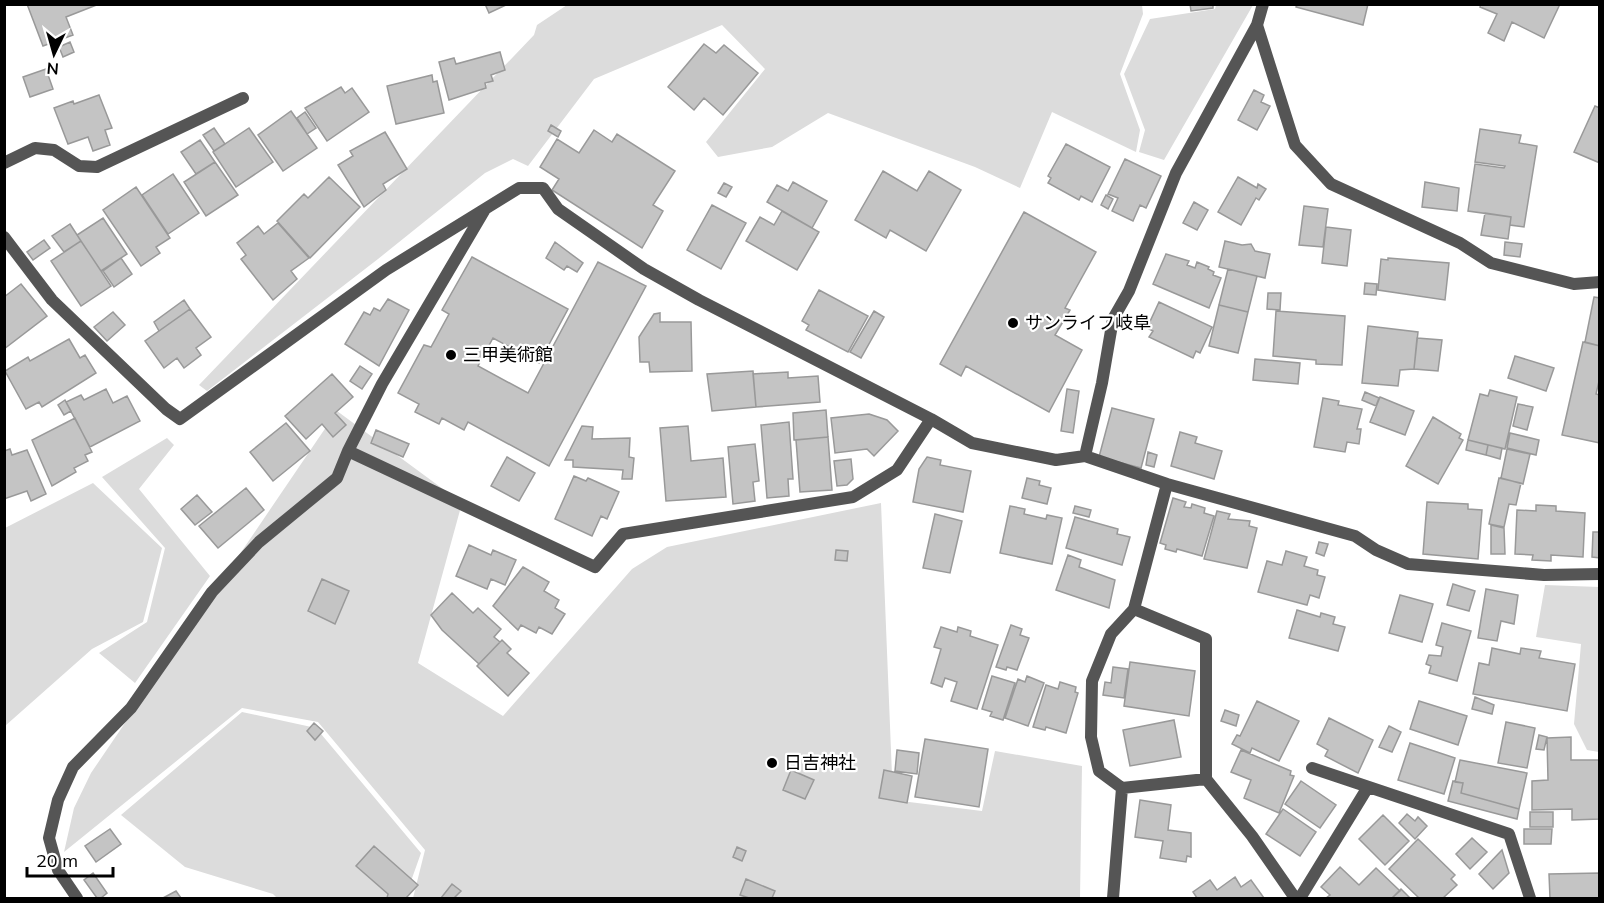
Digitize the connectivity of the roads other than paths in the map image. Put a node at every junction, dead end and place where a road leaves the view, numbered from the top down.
1 (1263, 4) edge
2 (1257, 25) junction
3 (243, 98) dead end
4 (4, 162) edge
5 (485, 210) junction
6 (4, 237) edge
7 (1599, 282) edge
8 (931, 418) junction
9 (348, 451) junction
10 (1085, 456) junction
11 (1167, 484) junction
12 (1599, 574) edge
13 (1134, 609) junction
14 (1312, 768) dead end
15 (1206, 779) junction
16 (1368, 787) junction
17 (1122, 788) junction
18 (77, 898) edge
19 (1113, 898) edge
20 (1294, 898) edge
21 (1300, 898) edge
22 (1530, 898) edge

1 - 2 street
2 - 7 street
2 - 10 street
3 - 4 street
5 - 6 street
5 - 8 street
5 - 9 street
8 - 9 street
8 - 10 street
9 - 18 street
10 - 11 street
11 - 12 street
11 - 13 street
13 - 15 street
13 - 17 street
14 - 16 street
15 - 17 street
15 - 20 street
16 - 21 street
16 - 22 street
17 - 19 street

